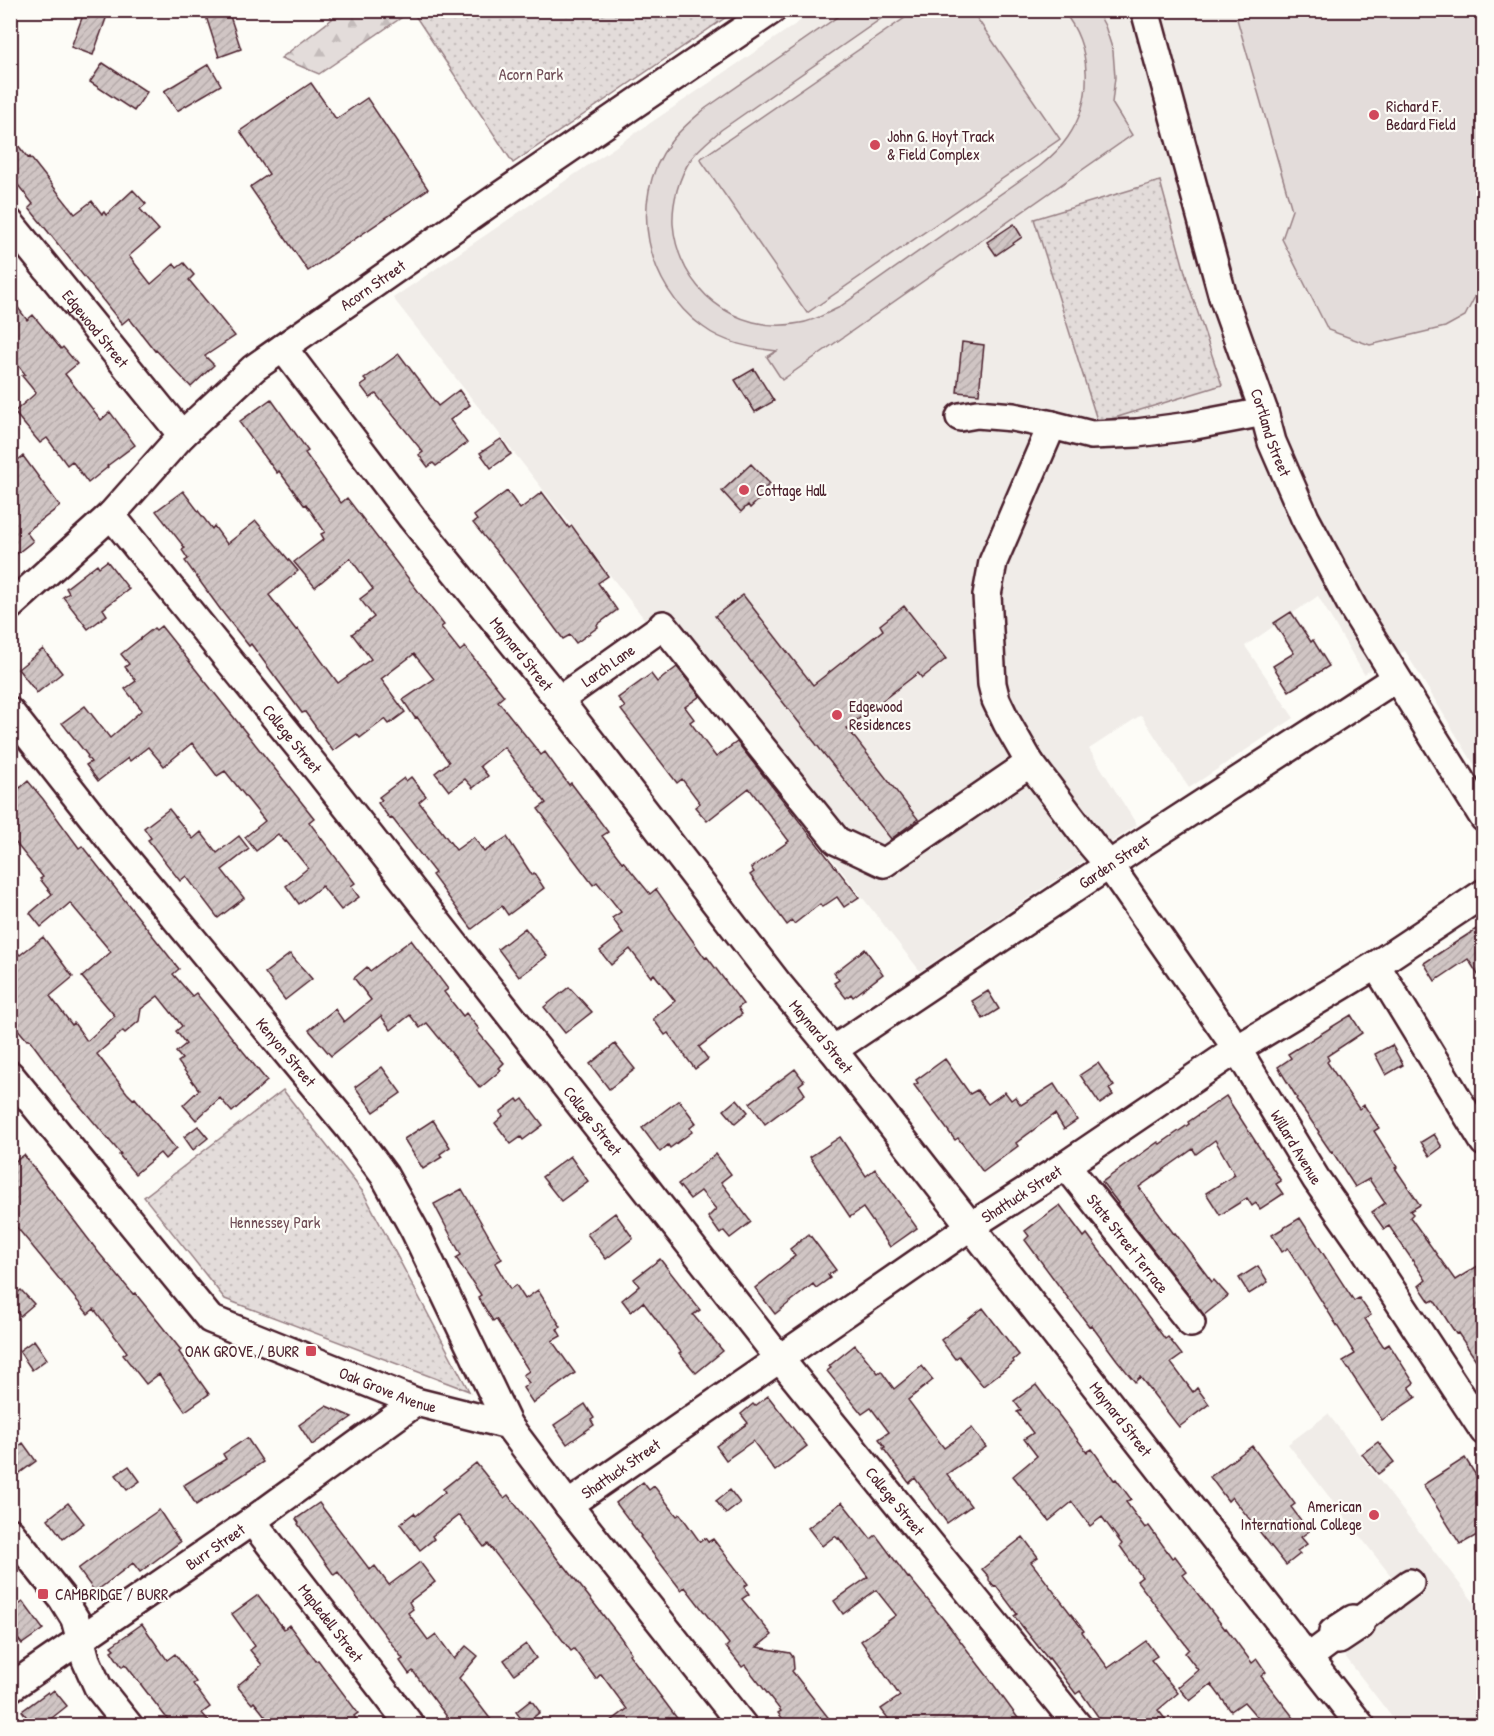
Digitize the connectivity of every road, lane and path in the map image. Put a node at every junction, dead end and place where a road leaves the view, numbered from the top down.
1 (772, 10) edge
2 (1144, 10) edge
3 (10, 223) edge
4 (283, 348) junction
5 (1264, 412) junction
6 (960, 417) dead end
7 (1052, 425) junction
8 (182, 435) junction
9 (111, 515) junction
10 (10, 606) edge
11 (1396, 678) junction
12 (559, 700) junction
13 (10, 712) edge
14 (1030, 763) junction
15 (1484, 818) edge
16 (1109, 865) junction
17 (1484, 892) edge
18 (1376, 965) junction
19 (1237, 1049) junction
20 (833, 1050) junction
21 (10, 1075) edge
22 (1484, 1143) edge
23 (1066, 1165) junction
24 (971, 1226) junction
25 (1191, 1323) dead end
26 (779, 1358) junction
27 (416, 1402) junction
28 (508, 1425) junction
29 (1484, 1431) edge
30 (568, 1505) junction
31 (252, 1521) junction
32 (10, 1532) edge
33 (1410, 1583) dead end
34 (80, 1639) junction
35 (1308, 1658) junction
36 (10, 1688) edge
37 (129, 1725) edge
38 (411, 1725) edge
39 (743, 1725) edge
40 (1078, 1725) edge
41 (1361, 1725) edge

1 - 4 street, Acorn Street
2 - 5 street, Cortland Street
3 - 8 street, Edgewood Street
4 - 8 street, Acorn Street
4 - 12 street, Maynard Street
5 - 7 street
5 - 11 street, Cortland Street
6 - 7 street
7 - 14 street, Willard Avenue
8 - 9 street, Acorn Street
9 - 10 street, Acorn Street
9 - 26 street, College Street
11 - 15 street, Cortland Street
11 - 16 street, Garden Street
12 - 14 street, Larch Lane
12 - 20 street, Maynard Street
13 - 28 street, Kenyon Street
14 - 16 street, Willard Avenue
16 - 19 street, Willard Avenue
16 - 20 street, Garden Street
17 - 18 street, Shattuck Street
18 - 19 street, Shattuck Street
18 - 22 street
19 - 23 street, Shattuck Street
19 - 29 street, Willard Avenue
20 - 24 street, Maynard Street
21 - 27 street, Oak Grove Avenue
23 - 24 street, Shattuck Street
23 - 25 street, State Street Terrace
24 - 26 street, Shattuck Street
24 - 35 street, Maynard Street
26 - 30 street, Shattuck Street
26 - 40 street, College Street
27 - 28 street, Oak Grove Avenue
27 - 31 street, Burr Street
28 - 30 street
30 - 39 street
31 - 34 street, Burr Street
31 - 38 street, Mapledell Street
32 - 34 street
33 - 35 street
34 - 36 street, Burr Street
34 - 37 street
35 - 41 street, Maynard Street

